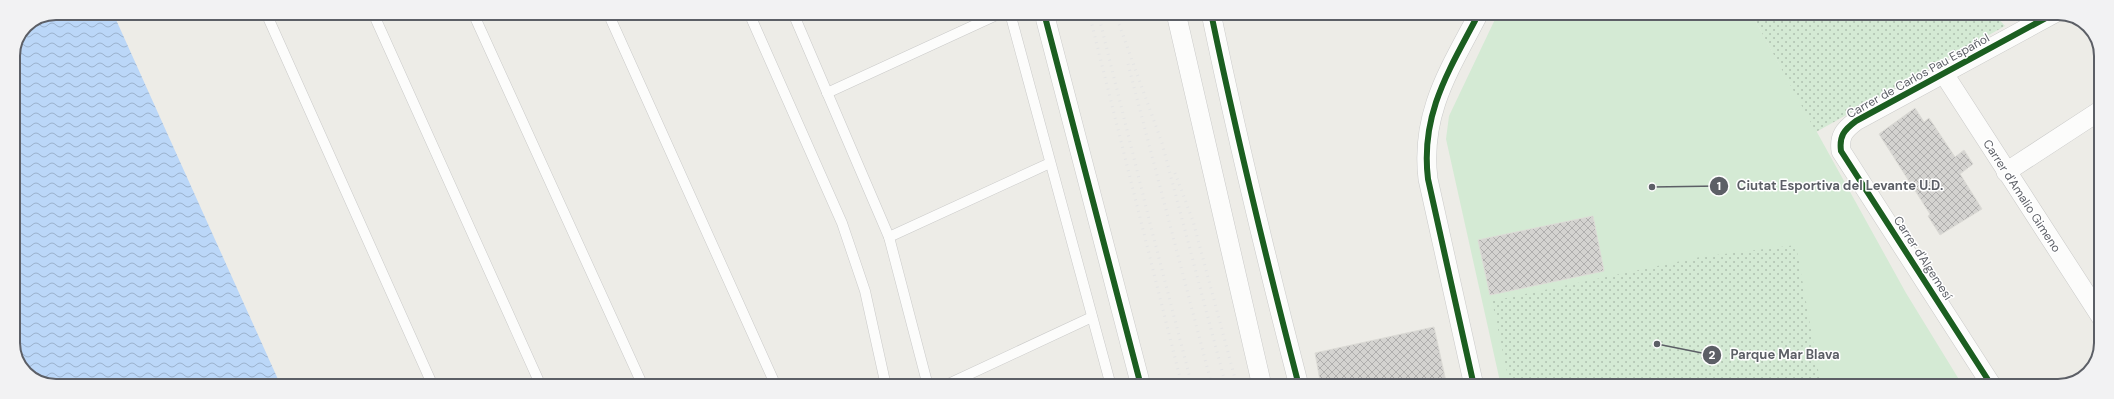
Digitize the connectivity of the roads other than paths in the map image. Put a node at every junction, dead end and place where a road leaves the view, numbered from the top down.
1 (269, 20) edge
2 (376, 20) edge
3 (476, 20) edge
4 (611, 20) edge
5 (752, 20) edge
6 (796, 20) edge
7 (985, 20) edge
8 (1012, 20) edge
9 (1046, 20) edge
10 (1178, 20) edge
11 (1213, 20) edge
12 (1476, 20) edge
13 (2042, 20) edge
14 (1944, 74) junction
15 (827, 93) junction
16 (2094, 115) edge
17 (1840, 139) joint
18 (1050, 163) junction
19 (2006, 172) junction
20 (889, 237) junction
21 (2094, 306) edge
22 (1092, 317) junction
23 (430, 379) edge
24 (538, 379) edge
25 (640, 379) edge
26 (773, 379) edge
27 (884, 379) edge
28 (926, 379) edge
29 (959, 379) edge
30 (1109, 379) edge
31 (1138, 379) edge
32 (1260, 379) edge
33 (1297, 379) edge
34 (1472, 379) edge
35 (1988, 379) edge

1 - 23 lane
2 - 24 lane
3 - 25 lane
4 - 26 lane
5 - 27 lane
6 - 15 lane
7 - 15 lane
8 - 18 lane
9 - 31 street
10 - 32 street
11 - 33 street
12 - 34 street
13 - 14 street, Carrer de Carlos Pau Español
14 - 17 street, Carrer de Carlos Pau Español
14 - 19 street, Carrer d'Amalio Gimeno
15 - 20 lane
16 - 19 street
17 - 35 street, Carrer d'Algemesí
18 - 20 lane
18 - 22 lane
19 - 21 street, Carrer d'Amalio Gimeno
20 - 28 lane
22 - 29 lane
22 - 30 lane

